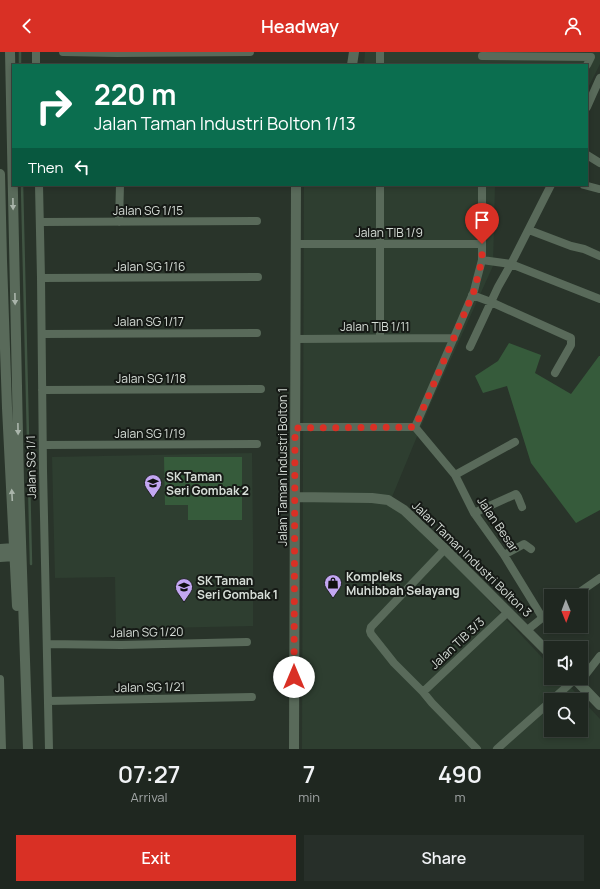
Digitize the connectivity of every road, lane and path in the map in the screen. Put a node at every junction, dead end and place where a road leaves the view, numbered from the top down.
1 (10, 52) edge
2 (36, 52) edge
3 (63, 52) edge
4 (250, 52) edge
5 (354, 52) edge
6 (380, 52) edge
7 (482, 54) edge
8 (36, 64) edge
9 (352, 64) edge
10 (380, 64) edge
11 (587, 64) edge
12 (599, 80) edge
13 (588, 105) edge
14 (12, 109) edge
15 (588, 156) edge
16 (600, 163) edge
17 (0, 174) edge
18 (13, 186) edge
19 (39, 186) edge
20 (120, 186) edge
21 (296, 186) edge
22 (380, 186) edge
23 (482, 186) edge
24 (551, 186) edge
25 (588, 186) edge
26 (600, 189) edge
27 (257, 221) dead end
28 (40, 222) junction
29 (119, 222) junction
30 (529, 230) junction
31 (1, 237) edge
32 (296, 244) junction
33 (380, 244) junction
34 (482, 244) junction
35 (600, 256) edge
36 (1, 260) edge
37 (14, 260) junction
38 (482, 260) junction
39 (511, 264) junction
40 (258, 277) dead end
41 (41, 278) junction
42 (2, 284) edge
43 (472, 295) junction
44 (600, 299) edge
45 (491, 302) junction
46 (257, 333) dead end
47 (42, 334) junction
48 (295, 338) junction
49 (380, 338) junction
50 (454, 338) junction
51 (470, 347) dead end
52 (556, 374) dead end
53 (261, 389) dead end
54 (42, 390) junction
55 (4, 408) edge
56 (415, 427) junction
57 (295, 428) junction
58 (515, 442) dead end
59 (257, 444) dead end
60 (43, 445) junction
61 (455, 475) junction
62 (295, 497) junction
63 (522, 507) dead end
64 (474, 513) junction
65 (0, 549) edge
66 (445, 549) junction
67 (531, 549) dead end
68 (15, 552) junction
69 (504, 555) junction
70 (0, 557) edge
71 (600, 578) edge
72 (584, 589) edge
73 (508, 612) junction
74 (542, 617) joint
75 (526, 630) junction
76 (247, 642) dead end
77 (47, 644) junction
78 (544, 648) edge
79 (600, 656) edge
80 (588, 671) edge
81 (0, 679) edge
82 (0, 684) edge
83 (570, 685) edge
84 (584, 685) edge
85 (423, 692) junction
86 (560, 693) edge
87 (252, 697) dead end
88 (48, 701) junction
89 (599, 703) edge
90 (544, 707) edge
91 (1, 740) edge
92 (2, 749) edge
93 (22, 749) edge
94 (28, 749) edge
95 (49, 749) edge
96 (294, 749) edge
97 (477, 749) edge
98 (498, 749) edge

1 - 14 street
2 - 8 street
3 - 4 street
5 - 9 street
6 - 10 street
7 - 11 street
12 - 13 street
15 - 16 street
17 - 31 street
18 -> 37 street
19 - 28 street, Jalan SG 1/1
20 - 29 street
21 - 32 street, Jalan Taman Industri Bolton 1
22 - 33 street
23 - 34 street
24 - 30 street
25 - 26 street
27 - 29 street, Jalan SG 1/15
28 - 29 street, Jalan SG 1/15
28 - 41 street, Jalan SG 1/1
30 - 35 street
30 - 39 street
31 - 36 street
32 - 33 street, Jalan TIB 1/9
32 - 48 street, Jalan Taman Industri Bolton 1
33 - 34 street, Jalan TIB 1/9
33 - 49 street
34 - 38 street
36 - 37 street
36 - 42 street
37 -> 94 street
38 - 39 street
38 - 43 street
39 - 44 street
39 - 45 street
40 - 41 street, Jalan SG 1/16
41 - 47 street, Jalan SG 1/1
42 - 55 street
43 - 45 street
43 - 50 street
45 - 51 street
45 - 52 street
46 - 47 street, Jalan SG 1/17
47 - 54 street, Jalan SG 1/1
48 - 49 street, Jalan TIB 1/11
48 - 57 street, Jalan Taman Industri Bolton 1
49 - 50 street, Jalan TIB 1/11
50 - 56 street
53 - 54 street, Jalan SG 1/18
54 - 60 street, Jalan SG 1/1
68 -> 55 street
56 - 57 street
56 - 61 street, Jalan Besar
57 - 62 street, Jalan Taman Industri Bolton 1
58 - 61 street
59 - 60 street, Jalan SG 1/19
60 - 77 street, Jalan SG 1/1
61 - 64 street, Jalan Besar
62 - 66 street, Jalan Taman Industri Bolton 3
62 - 96 street, Jalan Taman Industri Bolton 1
63 - 64 street
64 - 69 street, Jalan Besar
65 - 68 street
66 - 73 street, Jalan Taman Industri Bolton 3
66 - 85 street
67 - 69 street
68 - 70 street
68 - 93 street
69 - 74 street, Jalan Besar
71 - 72 street
73 - 75 street, Jalan Taman Industri Bolton 3
73 - 85 street, Jalan TIB 3/3
74 - 75 street
75 - 78 street, Jalan Taman Industri Bolton 3
76 - 77 street, Jalan SG 1/20
77 - 88 street, Jalan SG 1/1
79 - 80 street
81 - 82 street
82 - 91 street
83 - 86 street
84 - 89 street
85 - 97 street
87 - 88 street, Jalan SG 1/21
88 - 95 street, Jalan SG 1/1
90 - 98 street
91 - 92 street

